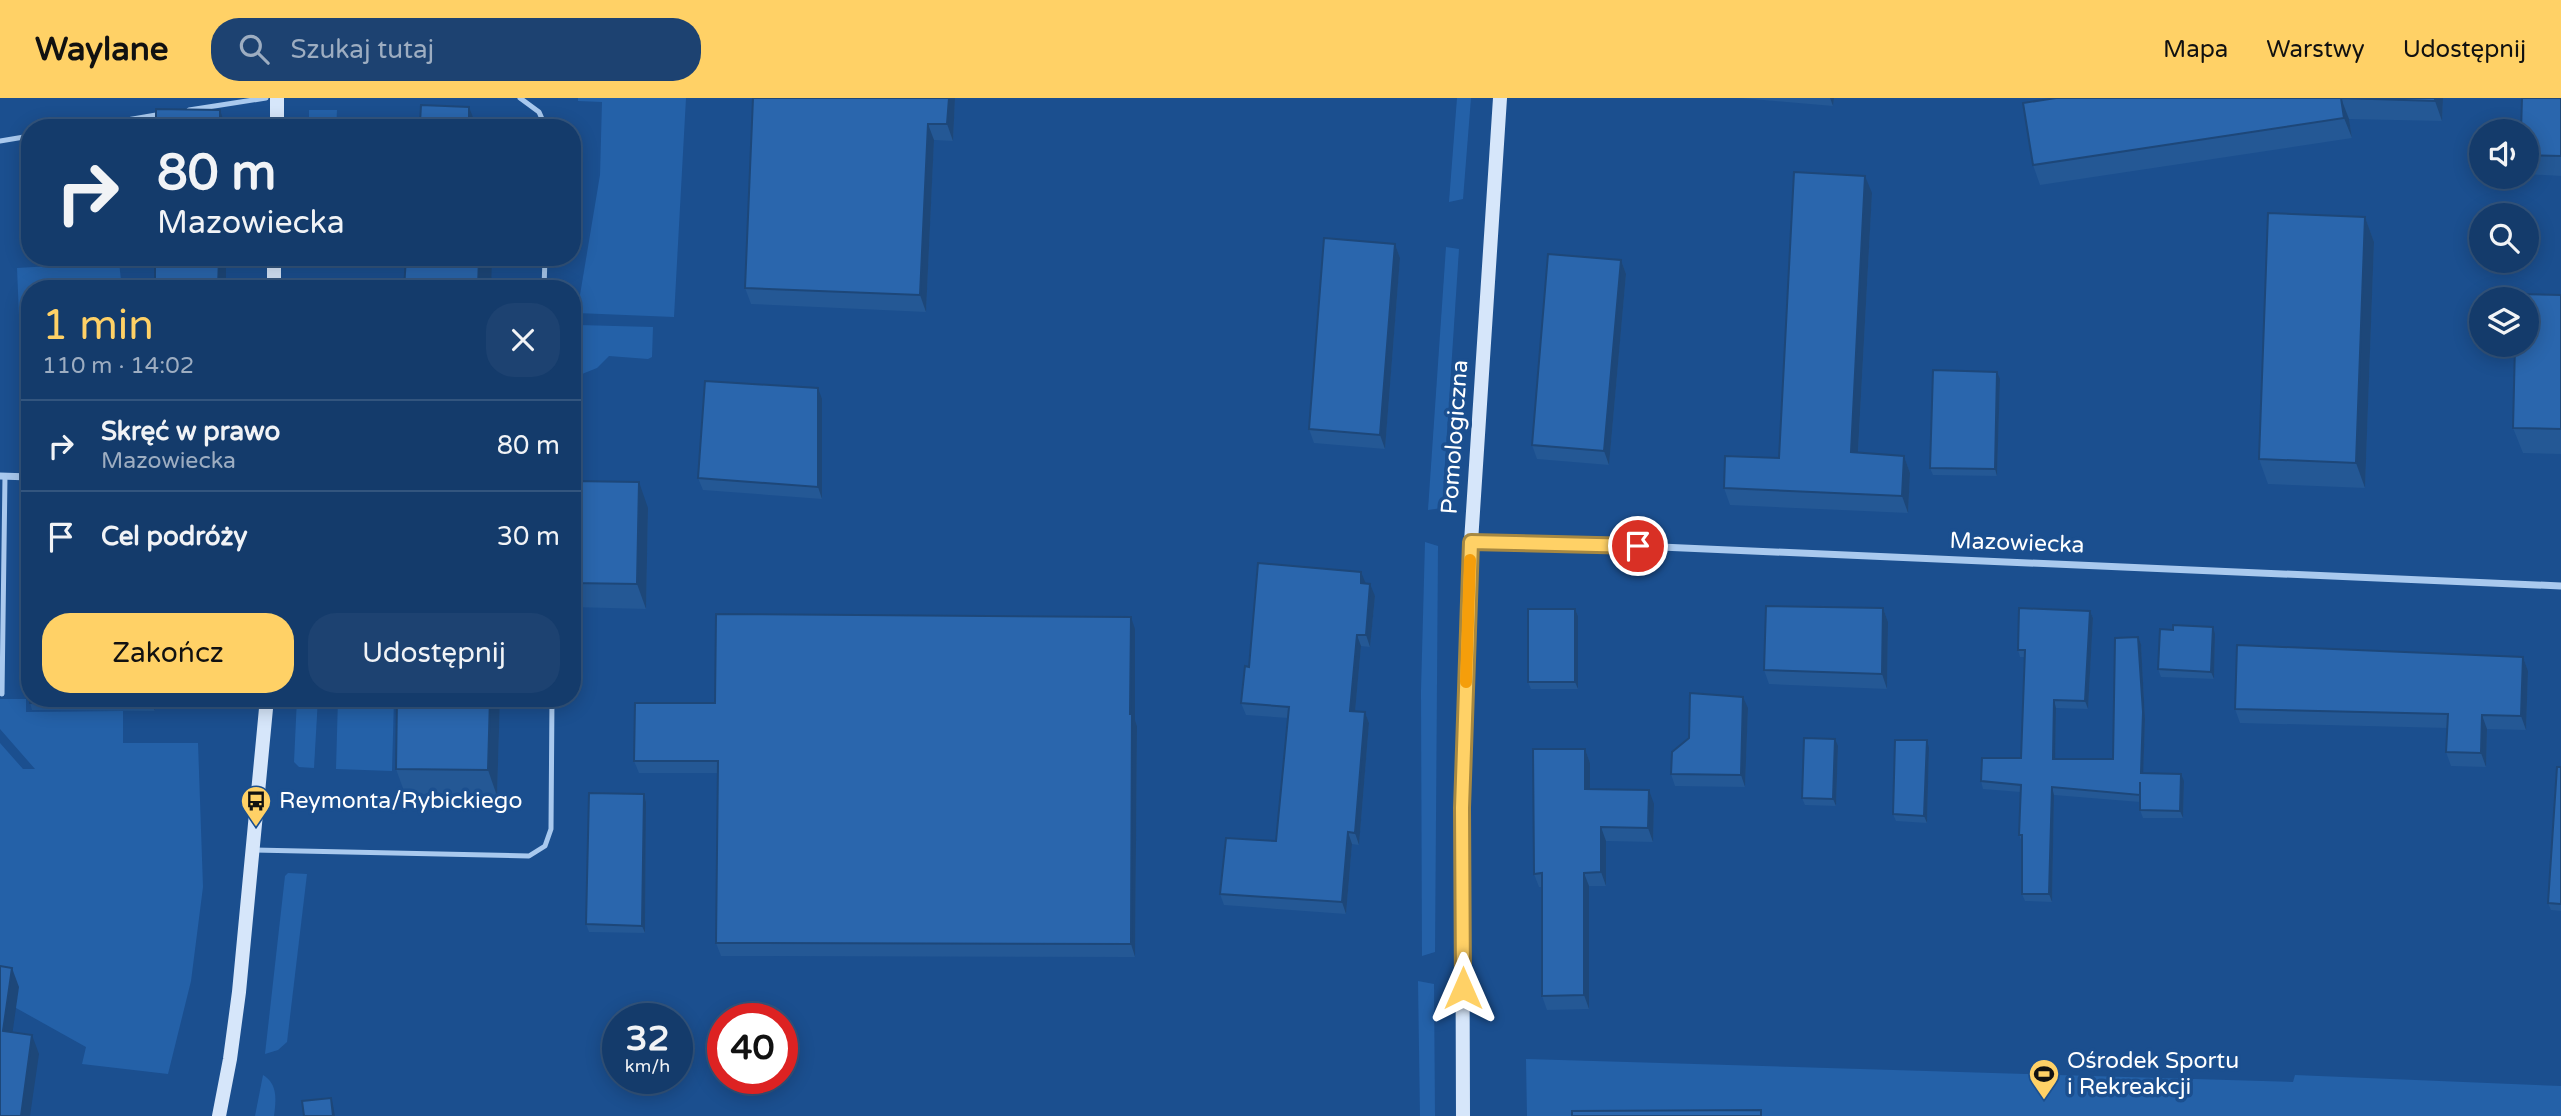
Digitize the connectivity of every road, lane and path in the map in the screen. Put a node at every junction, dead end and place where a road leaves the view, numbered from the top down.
1 (266, 98) edge
2 (277, 98) edge
3 (520, 98) edge
4 (535, 98) edge
5 (1500, 98) edge
6 (529, 105) junction
7 (187, 110) edge
8 (174, 112) edge
9 (133, 119) edge
10 (277, 119) edge
11 (542, 119) edge
12 (21, 138) edge
13 (0, 141) edge
14 (2, 476) edge
15 (21, 477) edge
16 (1471, 542) junction
17 (2561, 586) edge
18 (2, 694) dead end
19 (266, 707) edge
20 (552, 707) edge
21 (253, 850) junction
22 (219, 1116) edge
23 (1464, 1116) edge

1 - 7 lane
2 - 10 street
3 - 6 lane
4 - 6 lane
5 - 16 street, Pomologiczna
6 - 11 lane
8 - 9 lane
12 - 13 lane
14 - 15 street
14 - 18 lane
16 - 17 street, Mazowiecka
16 - 23 street, Pomologiczna
19 - 21 street
20 - 21 lane
21 - 22 street

